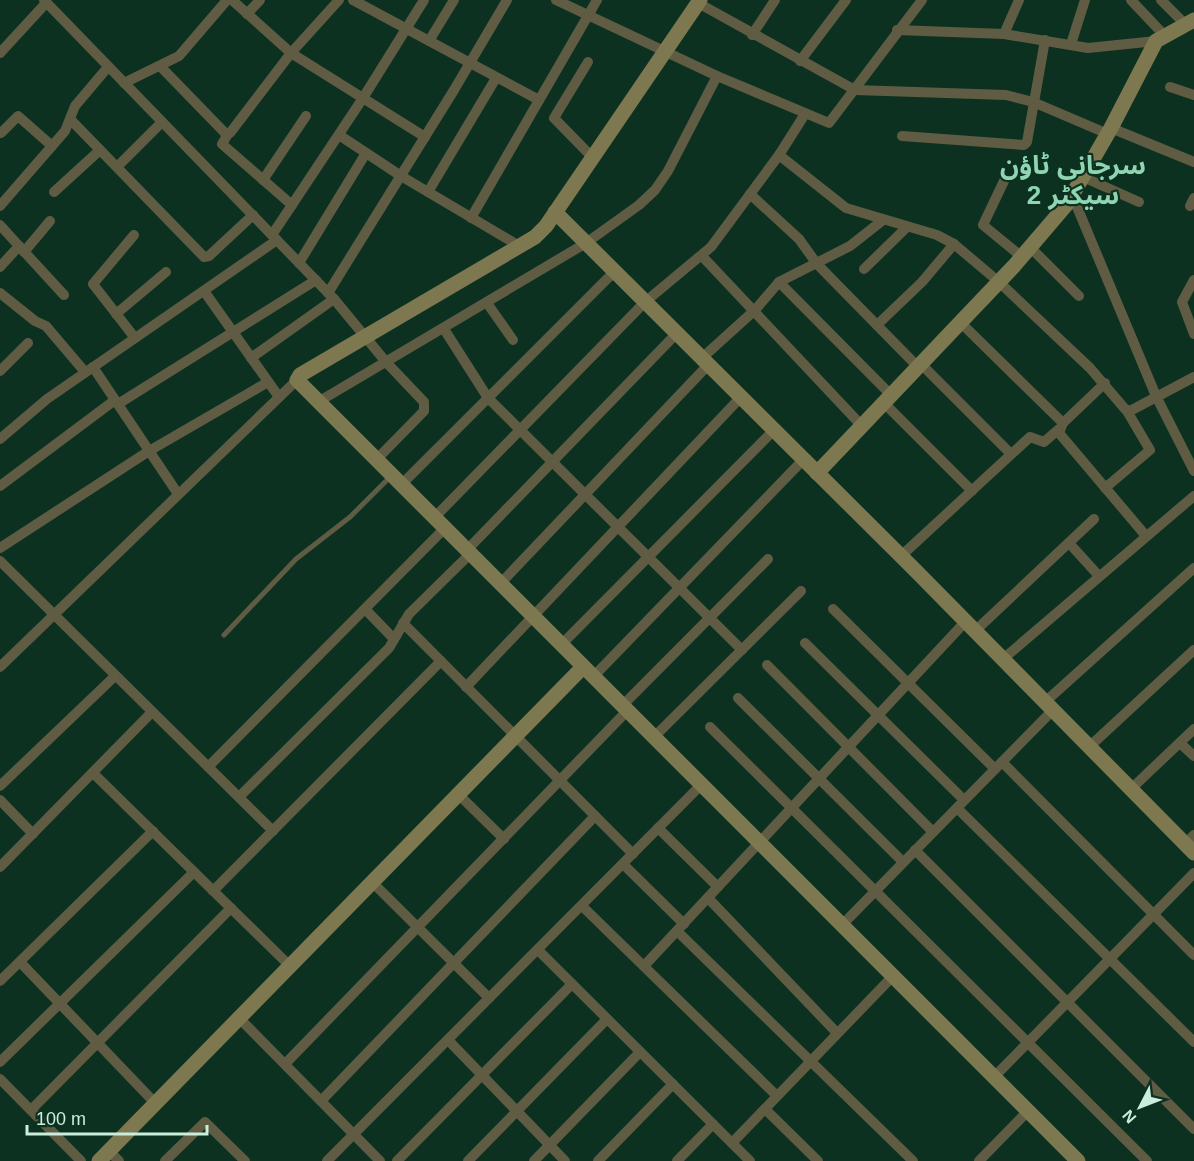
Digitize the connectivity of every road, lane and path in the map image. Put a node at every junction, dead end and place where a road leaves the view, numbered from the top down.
1 (227, 0) edge
2 (232, 0) edge
3 (260, 0) edge
4 (354, 0) edge
5 (424, 0) edge
6 (454, 0) edge
7 (507, 0) edge
8 (556, 0) edge
9 (597, 0) edge
10 (775, 0) edge
11 (846, 0) edge
12 (922, 0) edge
13 (1019, 0) edge
14 (1085, 0) edge
15 (1131, 0) edge
16 (1161, 0) edge
17 (45, 1) edge
18 (334, 2) edge
19 (699, 2) edge
20 (248, 14) junction
21 (588, 15) junction
22 (1190, 23) edge
23 (407, 29) junction
24 (897, 30) junction
25 (1004, 33) junction
26 (752, 35) junction
27 (1161, 38) junction
28 (1045, 40) junction
29 (429, 41) junction
30 (1071, 44) junction
31 (666, 50) junction
32 (0, 53) edge
33 (291, 53) junction
34 (800, 61) junction
35 (588, 62) dead end
36 (470, 64) junction
37 (160, 66) junction
38 (108, 67) junction
39 (717, 76) junction
40 (496, 78) junction
41 (124, 83) junction
42 (1170, 87) dead end
43 (855, 90) junction
44 (1194, 95) edge
45 (363, 98) junction
46 (539, 100) junction
47 (1033, 102) junction
48 (805, 114) junction
49 (306, 116) dead end
50 (70, 119) junction
51 (162, 122) junction
52 (1109, 131) junction
53 (1, 133) edge
54 (228, 134) junction
55 (339, 135) junction
56 (902, 135) dead end
57 (425, 137) junction
58 (52, 146) junction
59 (100, 150) junction
60 (366, 153) junction
61 (779, 155) junction
62 (593, 158) junction
63 (1194, 162) edge
64 (117, 167) junction
65 (401, 176) junction
66 (1083, 177) junction
67 (263, 180) junction
68 (1004, 181) dead end
69 (54, 192) dead end
70 (428, 192) junction
71 (750, 194) junction
72 (1072, 195) junction
73 (1139, 202) dead end
74 (292, 205) junction
75 (0, 206) edge
76 (555, 212) junction
77 (253, 215) junction
78 (471, 218) junction
79 (883, 220) junction
80 (50, 221) dead end
81 (0, 225) edge
82 (907, 226) junction
83 (134, 235) dead end
84 (275, 238) junction
85 (586, 243) junction
86 (954, 244) junction
87 (521, 248) junction
88 (22, 249) junction
89 (1026, 252) junction
90 (702, 256) junction
91 (299, 262) junction
92 (817, 264) junction
93 (0, 267) edge
94 (864, 269) dead end
95 (615, 271) junction
96 (166, 272) dead end
97 (316, 280) junction
98 (1194, 280) edge
99 (779, 282) junction
100 (999, 282) junction
101 (204, 291) junction
102 (0, 293) edge
103 (64, 295) dead end
104 (331, 296) junction
105 (1079, 296) dead end
106 (645, 302) junction
107 (487, 303) junction
108 (755, 310) junction
109 (116, 314) junction
110 (960, 322) junction
111 (878, 326) junction
112 (444, 329) junction
113 (233, 333) junction
114 (677, 333) junction
115 (1194, 334) edge
116 (135, 338) junction
117 (365, 338) junction
118 (513, 340) dead end
119 (28, 343) dead end
120 (251, 358) junction
121 (705, 361) junction
122 (386, 362) junction
123 (919, 365) junction
124 (89, 370) junction
125 (0, 371) edge
126 (1194, 377) edge
127 (297, 380) junction
128 (268, 382) junction
129 (1105, 383) junction
130 (1156, 396) junction
131 (279, 397) junction
132 (741, 397) junction
133 (488, 398) junction
134 (888, 399) junction
135 (117, 402) junction
136 (318, 402) junction
137 (1127, 411) junction
138 (862, 426) junction
139 (1061, 426) junction
140 (520, 430) junction
141 (774, 430) junction
142 (0, 439) edge
143 (149, 451) junction
144 (1011, 454) junction
145 (1191, 456) edge
146 (804, 459) junction
147 (376, 460) junction
148 (553, 462) junction
149 (1194, 471) edge
150 (817, 472) junction
151 (396, 480) junction
152 (0, 486) edge
153 (1105, 488) junction
154 (972, 491) junction
155 (178, 494) junction
156 (585, 494) junction
157 (1194, 496) edge
158 (1094, 519) dead end
159 (439, 523) junction
160 (619, 527) junction
161 (1146, 536) junction
162 (1069, 543) junction
163 (0, 548) edge
164 (468, 552) junction
165 (649, 556) junction
166 (901, 556) junction
167 (768, 559) dead end
168 (0, 561) edge
169 (1194, 568) edge
170 (1099, 576) junction
171 (500, 584) junction
172 (680, 587) junction
173 (801, 591) dead end
174 (365, 609) junction
175 (833, 609) dead end
176 (53, 615) junction
177 (533, 617) junction
178 (710, 617) junction
179 (403, 623) junction
180 (970, 626) junction
181 (224, 635) dead end
182 (394, 639) junction
183 (805, 643) dead end
184 (561, 645) junction
185 (742, 650) junction
186 (1194, 650) edge
187 (1003, 659) junction
188 (441, 661) junction
189 (767, 665) dead end
190 (0, 667) edge
191 (588, 672) junction
192 (115, 676) junction
193 (908, 683) junction
194 (466, 687) junction
195 (738, 698) dead end
196 (1049, 706) junction
197 (625, 709) junction
198 (152, 712) junction
199 (878, 716) junction
200 (710, 727) dead end
201 (1194, 729) edge
202 (654, 737) junction
203 (515, 738) junction
204 (1180, 742) junction
205 (849, 747) junction
206 (1089, 747) junction
207 (1194, 756) edge
208 (999, 765) junction
209 (208, 767) junction
210 (93, 772) junction
211 (819, 779) junction
212 (560, 782) junction
213 (701, 785) junction
214 (0, 786) edge
215 (1131, 789) junction
216 (459, 795) junction
217 (239, 797) junction
218 (0, 800) edge
219 (960, 804) junction
220 (791, 810) junction
221 (595, 816) junction
222 (658, 828) junction
223 (153, 831) junction
224 (273, 831) junction
225 (933, 832) junction
226 (33, 834) junction
227 (504, 839) junction
228 (760, 844) junction
229 (1191, 844) edge
230 (915, 850) junction
231 (633, 854) junction
232 (903, 862) junction
233 (623, 864) junction
234 (0, 867) edge
235 (194, 872) junction
236 (1194, 873) edge
237 (373, 883) junction
238 (718, 887) junction
239 (213, 891) junction
240 (874, 892) junction
241 (708, 898) junction
242 (582, 906) junction
243 (231, 908) junction
244 (1154, 914) junction
245 (842, 925) junction
246 (418, 927) junction
247 (681, 927) junction
248 (538, 950) junction
249 (1194, 955) edge
250 (1110, 959) junction
251 (20, 962) junction
252 (454, 963) junction
253 (644, 966) junction
254 (291, 967) junction
255 (893, 976) junction
256 (0, 981) edge
257 (572, 984) junction
258 (489, 998) junction
259 (1067, 1002) junction
260 (60, 1003) junction
261 (240, 1019) junction
262 (607, 1019) junction
263 (837, 1033) junction
264 (448, 1040) junction
265 (98, 1042) junction
266 (1194, 1042) edge
267 (1028, 1043) junction
268 (640, 1052) junction
269 (811, 1061) junction
270 (0, 1062) edge
271 (285, 1064) junction
272 (482, 1075) junction
273 (994, 1077) junction
274 (1, 1082) edge
275 (673, 1084) junction
276 (777, 1096) junction
277 (321, 1101) junction
278 (156, 1104) junction
279 (765, 1109) junction
280 (31, 1110) junction
281 (516, 1111) junction
282 (1028, 1111) junction
283 (713, 1124) junction
284 (1194, 1129) edge
285 (353, 1135) junction
286 (732, 1143) junction
287 (549, 1145) junction
288 (109, 1158) edge
289 (749, 1160) edge
290 (81, 1161) edge
291 (165, 1161) edge
292 (244, 1161) edge
293 (327, 1161) edge
294 (380, 1161) edge
295 (397, 1161) edge
296 (468, 1161) edge
297 (534, 1161) edge
298 (565, 1161) edge
299 (598, 1161) edge
300 (677, 1161) edge
301 (818, 1161) edge
302 (913, 1161) edge
303 (979, 1161) edge
304 (1078, 1161) edge
305 (1147, 1161) edge

1 - 37 street
2 - 20 street
3 - 20 street
4 - 23 street
5 - 23 street
6 - 29 street
7 - 36 street
8 - 21 street
9 - 21 street
10 - 26 street
11 - 34 street
12 - 24 street
13 - 25 street
14 - 30 street
15 - 27 street
16 - 22 street
17 - 32 street
17 - 38 street
18 - 33 street
19 - 26 street
19 - 31 street
20 - 33 street
21 - 31 street
21 - 46 street
22 - 27 street
23 - 29 street
23 - 45 street
24 - 25 street
24 - 43 street
25 - 28 street
26 - 34 street
27 - 30 street
27 - 52 street
28 - 30 street
28 - 47 street
29 - 36 street
31 - 39 street
31 - 62 street
33 - 45 street
33 - 54 street
34 - 43 street
35 - 62 street
36 - 40 street
36 - 57 street
37 - 41 street
37 - 54 street
38 - 41 street
38 - 50 street
39 - 48 street
39 - 85 street
40 - 46 street
40 - 70 street
41 - 51 street
42 - 44 street
43 - 47 street
43 - 48 street
45 - 55 street
45 - 57 street
46 - 78 street
47 - 52 street
47 - 56 street
48 - 61 street
49 - 67 street
50 - 58 street
50 - 59 street
51 - 64 street
51 - 77 street
52 - 63 street
52 - 66 street
53 - 58 street
54 - 67 street
55 - 60 street
55 - 74 street
57 - 65 street
58 - 75 street
59 - 64 street
59 - 69 street
60 - 65 street
60 - 91 street
61 - 71 street
61 - 79 street
62 - 76 street
64 - 77 street
65 - 70 street
65 - 104 street
66 - 72 street
66 - 73 street
67 - 74 street
68 - 89 street
70 - 78 street
71 - 90 street
71 - 92 street
72 - 89 street
72 - 130 street
74 - 84 street
76 - 85 street
76 - 87 street
77 - 84 street
78 - 87 street
79 - 82 street
79 - 92 street
80 - 88 street
81 - 88 street
82 - 86 street
82 - 94 street
83 - 109 street
84 - 91 street
84 - 101 street
85 - 95 street
85 - 107 street
86 - 100 street
86 - 111 street
87 - 117 street
88 - 93 street
88 - 103 street
89 - 100 street
89 - 105 street
90 - 106 street
90 - 108 street
91 - 97 street
92 - 99 street
92 - 111 street
95 - 106 street
95 - 133 street
96 - 109 street
97 - 104 street
97 - 113 street
98 - 115 street
99 - 108 street
99 - 134 street
100 - 110 street
100 - 129 street
101 - 113 street
101 - 116 street
102 - 124 street
104 - 117 street
104 - 120 street
106 - 114 street
106 - 140 street
107 - 112 street
107 - 118 street
108 - 121 street
108 - 138 street
109 - 116 street
110 - 123 street
110 - 139 street
111 - 123 street
112 - 122 street
112 - 133 street
113 - 120 street
113 - 135 street
114 - 121 street
114 - 148 street
116 - 124 street
117 - 122 street
117 - 127 street
119 - 125 street
120 - 128 street
121 - 132 street
121 - 156 street
122 - 136 street
122 - 147 street
123 - 134 street
123 - 144 street
124 - 135 street
124 - 142 street
126 - 130 street
127 - 131 street
127 - 136 street
128 - 131 street
128 - 143 street
129 - 137 street
129 - 139 street
130 - 137 street
130 - 145 street
131 - 155 street
132 - 141 street
132 - 160 street
133 - 140 street
133 - 151 street
134 - 138 street
134 - 154 street
135 - 143 street
135 - 152 street
136 - 147 street
137 - 153 street
138 - 150 street
139 - 144 street
139 - 153 street
140 - 148 street
140 - 159 street
141 - 146 street
141 - 165 street
143 - 155 street
143 - 163 street
144 - 154 street
145 - 149 street
146 - 150 street
146 - 172 street
147 - 151 street
148 - 156 street
148 - 164 street
150 - 166 street
151 - 159 street
151 - 181 lane
153 - 161 street
154 - 166 street
155 - 176 street
156 - 160 street
156 - 171 street
157 - 161 street
158 - 162 street
159 - 164 street
159 - 174 street
160 - 165 street
160 - 177 street
161 - 170 street
162 - 170 street
162 - 180 street
164 - 171 street
164 - 179 street
165 - 172 street
165 - 184 street
166 - 180 street
167 - 178 street
168 - 176 street
169 - 196 street
170 - 187 street
171 - 177 street
172 - 178 street
172 - 191 street
173 - 185 street
174 - 182 street
174 - 209 street
175 - 193 street
176 - 190 street
176 - 192 street
177 - 184 street
177 - 194 street
178 - 185 street
178 - 197 street
179 - 182 street
179 - 188 street
180 - 187 street
180 - 193 street
182 - 217 street
183 - 199 street
184 - 191 street
185 - 202 street
186 - 206 street
187 - 196 street
188 - 194 street
188 - 224 street
189 - 205 street
191 - 197 street
191 - 203 street
192 - 198 street
192 - 214 street
193 - 199 street
193 - 208 street
194 - 203 street
195 - 211 street
196 - 206 street
196 - 208 street
197 - 202 street
197 - 212 street
198 - 209 street
198 - 210 street
199 - 205 street
199 - 219 street
200 - 220 street
201 - 204 street
202 - 213 street
203 - 212 street
203 - 216 street
204 - 207 street
204 - 215 street
205 - 211 street
205 - 225 street
206 - 215 street
208 - 219 street
208 - 244 street
209 - 217 street
210 - 223 street
210 - 226 street
211 - 220 street
211 - 232 street
212 - 221 street
212 - 227 street
213 - 222 street
213 - 228 street
215 - 229 street
216 - 227 street
216 - 237 street
217 - 224 street
218 - 226 street
219 - 225 street
219 - 250 street
220 - 228 street
220 - 240 street
221 - 231 street
221 - 252 street
222 - 231 street
222 - 238 street
223 - 235 street
223 - 251 street
224 - 239 street
225 - 230 street
226 - 234 street
227 - 246 street
228 - 238 street
228 - 245 street
230 - 232 street
230 - 259 street
231 - 233 street
232 - 240 street
233 - 242 street
233 - 247 street
235 - 239 street
235 - 260 street
236 - 244 street
237 - 246 street
237 - 254 street
238 - 241 street
239 - 243 street
240 - 245 street
240 - 267 street
241 - 247 street
241 - 263 street
242 - 248 street
242 - 253 street
243 - 254 street
243 - 265 street
244 - 249 street
244 - 250 street
245 - 255 street
246 - 252 street
246 - 271 street
247 - 253 street
247 - 269 street
248 - 257 street
248 - 258 street
250 - 259 street
250 - 266 street
251 - 256 street
251 - 260 street
252 - 258 street
252 - 277 street
253 - 276 street
254 - 261 street
255 - 263 street
255 - 273 street
257 - 262 street
257 - 272 street
258 - 264 street
259 - 267 street
259 - 284 street
260 - 265 street
260 - 270 street
261 - 271 street
261 - 278 street
262 - 268 street
262 - 281 street
263 - 269 street
264 - 272 street
264 - 285 street
265 - 278 street
265 - 280 street
267 - 273 street
267 - 305 street
268 - 275 street
268 - 287 street
269 - 276 street
269 - 302 street
271 - 277 street
272 - 281 street
272 - 295 street
273 - 282 street
274 - 280 street
275 - 283 street
275 - 299 street
276 - 279 street
277 - 285 street
278 - 288 street
279 - 286 street
279 - 301 street
280 - 290 street
281 - 287 street
281 - 296 street
282 - 303 street
282 - 304 street
283 - 286 street
283 - 300 street
285 - 293 street
285 - 294 street
286 - 289 street
287 - 297 street
287 - 298 street
291 - 292 street

